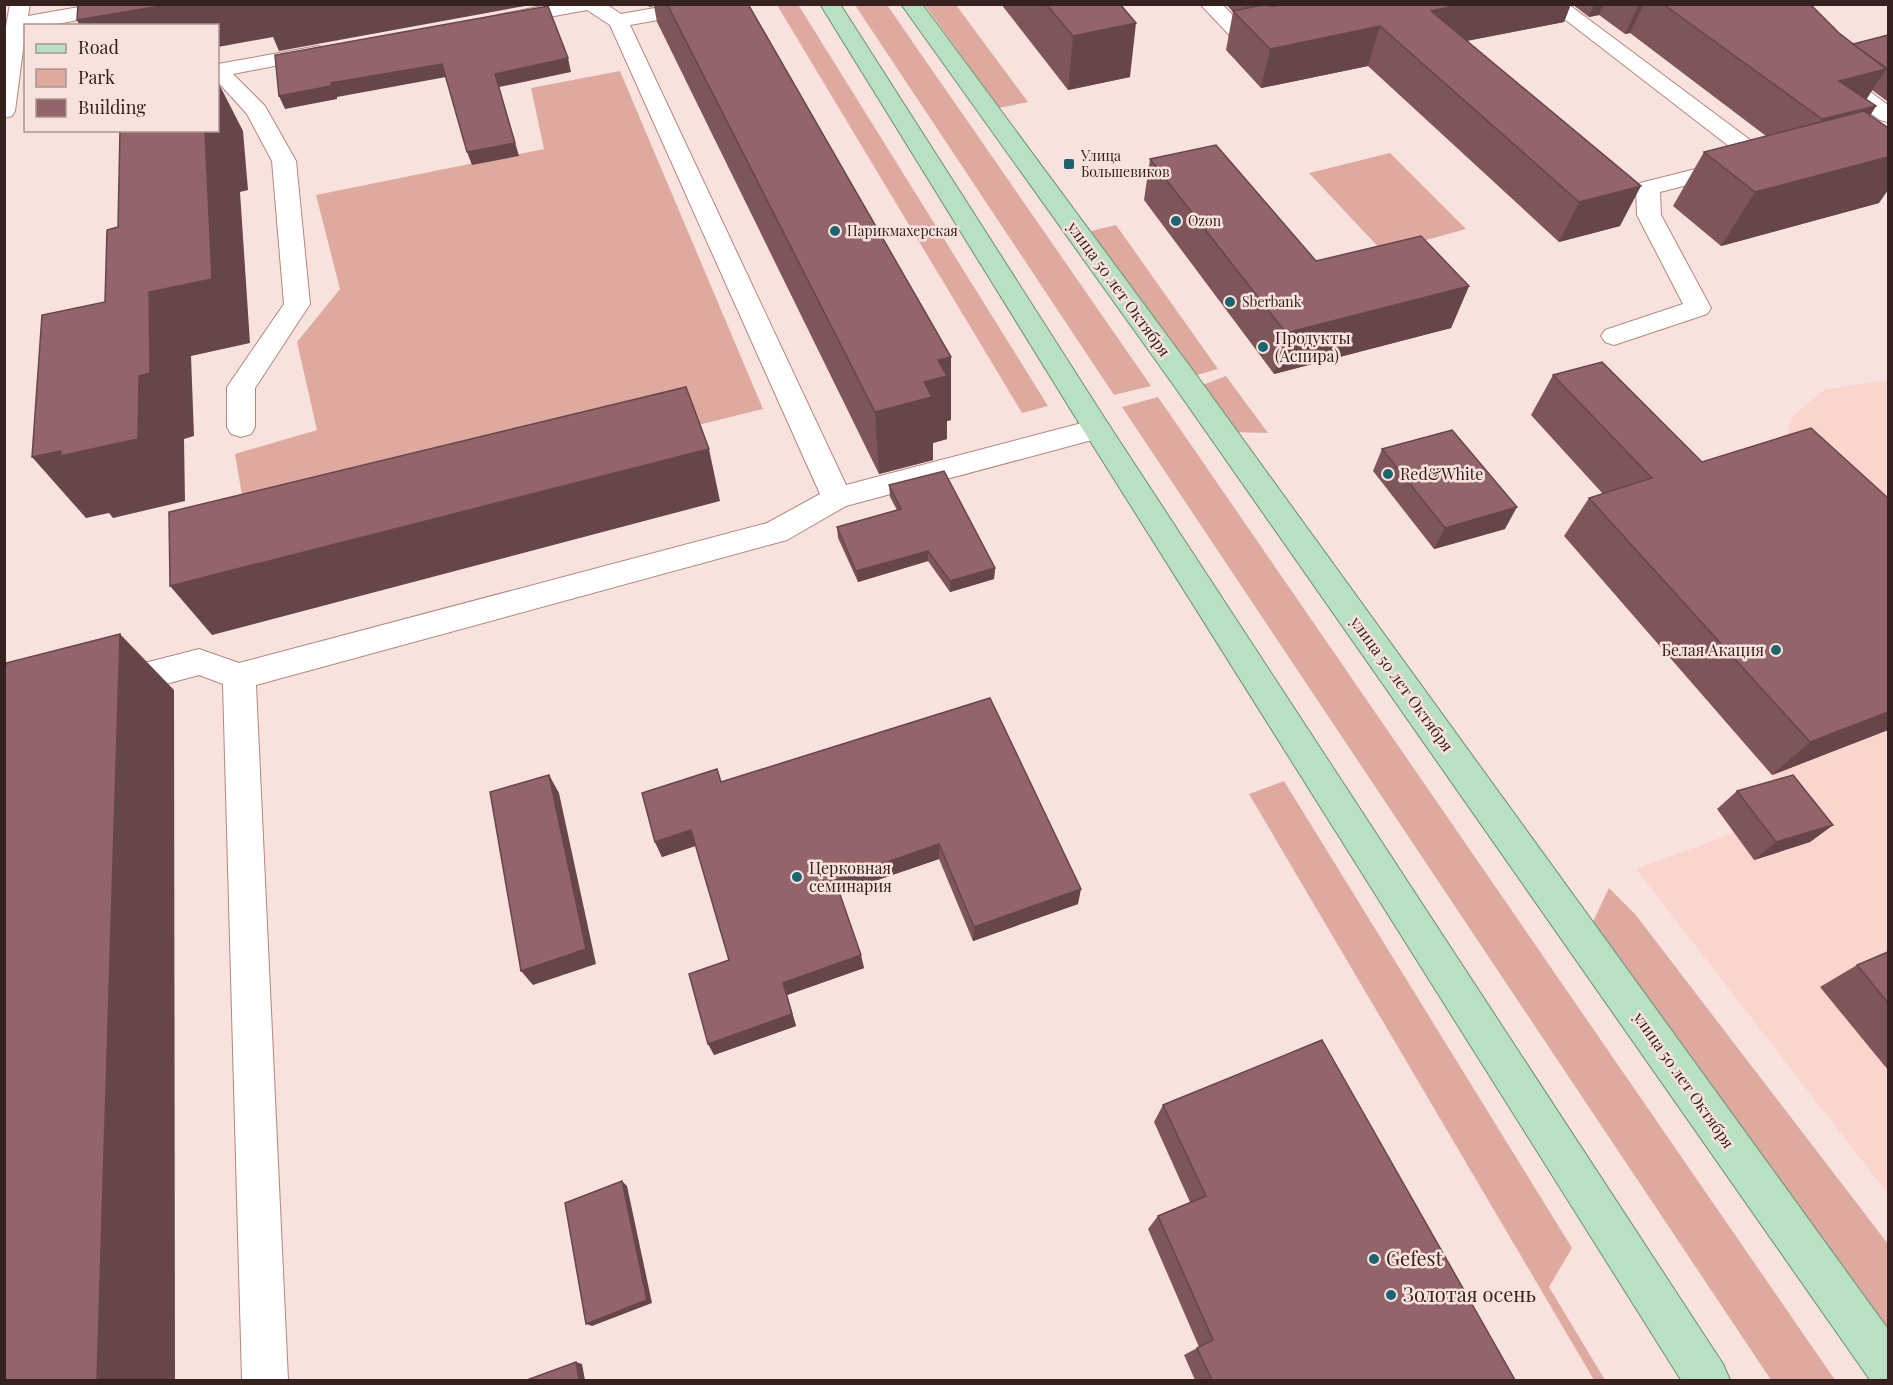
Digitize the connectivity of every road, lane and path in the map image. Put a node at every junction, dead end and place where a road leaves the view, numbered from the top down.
1 (134, 4) edge
2 (590, 4) edge
3 (714, 4) edge
4 (830, 4) edge
5 (911, 4) edge
6 (1210, 4) edge
7 (1555, 4) edge
8 (19, 14) edge
9 (618, 21) junction
10 (481, 24) edge
11 (1288, 32) edge
12 (338, 49) edge
13 (219, 70) edge
14 (1826, 70) edge
15 (219, 71) edge
16 (24, 104) edge
17 (5, 109) edge
18 (1888, 115) edge
19 (1614, 336) dead end
20 (241, 427) dead end
21 (1097, 429) junction
22 (837, 498) junction
23 (239, 676) junction
24 (85, 692) edge
25 (1888, 1367) edge
26 (265, 1380) edge
27 (1707, 1380) edge

1 - 8 street
2 - 9 street
2 - 10 street
3 - 9 street
4 - 21 main road
5 - 25 main road, улица 50 лет Октября
6 - 11 street
7 - 19 street
8 - 17 street
9 - 22 street
12 - 13 street
14 - 18 street
15 - 20 street
16 - 17 street
21 - 22 street
21 - 27 main road
22 - 23 street
23 - 24 street
23 - 26 street

